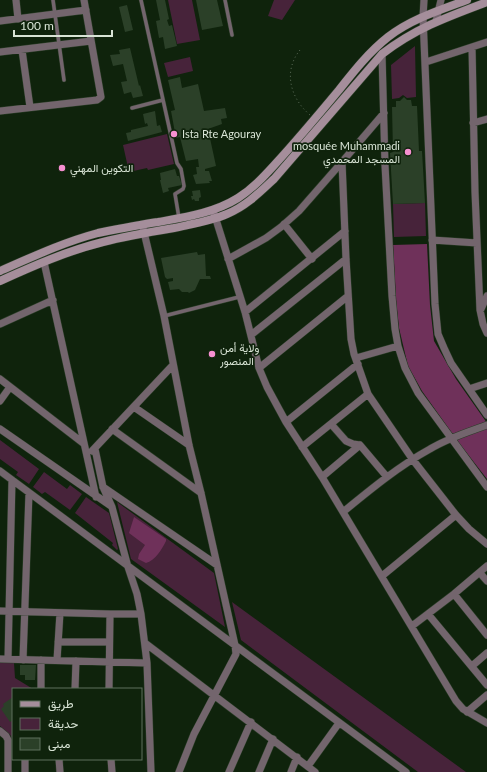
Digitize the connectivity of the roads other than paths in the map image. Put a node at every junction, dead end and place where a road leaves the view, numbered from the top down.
1 (16, 0) edge
2 (53, 0) edge
3 (84, 0) edge
4 (141, 0) edge
5 (225, 0) edge
6 (424, 0) edge
7 (441, 0) edge
8 (467, 0) edge
9 (454, 2) edge
10 (487, 2) edge
11 (86, 10) junction
12 (438, 10) junction
13 (55, 14) junction
14 (423, 17) junction
15 (18, 18) junction
16 (0, 21) edge
17 (436, 21) junction
18 (424, 27) junction
19 (232, 36) dead end
20 (389, 36) junction
21 (91, 41) junction
22 (487, 42) edge
23 (395, 44) junction
24 (59, 45) junction
25 (472, 47) junction
26 (22, 50) junction
27 (0, 52) edge
28 (382, 54) junction
29 (426, 62) junction
30 (64, 80) dead end
31 (163, 100) junction
32 (30, 107) junction
33 (132, 108) dead end
34 (0, 111) edge
35 (384, 113) junction
36 (487, 119) edge
37 (473, 123) junction
38 (342, 162) junction
39 (213, 210) junction
40 (179, 218) junction
41 (216, 218) junction
42 (142, 224) junction
43 (284, 224) junction
44 (345, 231) junction
45 (144, 233) junction
46 (432, 240) junction
47 (477, 243) junction
48 (312, 258) junction
49 (228, 259) junction
50 (346, 259) junction
51 (44, 262) junction
52 (0, 271) edge
53 (0, 281) edge
54 (348, 296) junction
55 (487, 296) edge
56 (239, 297) junction
57 (53, 300) junction
58 (480, 310) junction
59 (245, 312) junction
60 (164, 316) junction
61 (0, 324) edge
62 (487, 333) edge
63 (251, 335) junction
64 (398, 346) junction
65 (357, 361) junction
66 (173, 365) junction
67 (259, 368) junction
68 (0, 379) edge
69 (487, 383) edge
70 (10, 387) junction
71 (468, 389) junction
72 (368, 394) junction
73 (0, 401) edge
74 (134, 407) junction
75 (487, 414) edge
76 (286, 422) junction
77 (331, 424) junction
78 (487, 425) edge
79 (0, 429) edge
80 (112, 429) junction
81 (451, 439) junction
82 (83, 443) junction
83 (360, 445) junction
84 (189, 446) junction
85 (302, 447) junction
86 (95, 449) junction
87 (87, 457) junction
88 (413, 460) junction
89 (0, 471) edge
90 (322, 477) junction
91 (387, 477) junction
92 (12, 480) junction
93 (103, 487) junction
94 (487, 487) edge
95 (29, 493) junction
96 (201, 493) junction
97 (96, 497) junction
98 (112, 507) junction
99 (343, 512) junction
100 (456, 515) junction
101 (487, 544) edge
102 (217, 565) junction
103 (487, 566) edge
104 (128, 567) junction
105 (480, 573) junction
106 (382, 576) junction
107 (487, 581) edge
108 (454, 594) junction
109 (0, 611) edge
110 (8, 611) junction
111 (24, 612) junction
112 (60, 613) junction
113 (110, 614) junction
114 (141, 614) junction
115 (428, 614) junction
116 (412, 626) junction
117 (487, 635) edge
118 (58, 642) junction
119 (109, 642) junction
120 (145, 644) junction
121 (235, 646) junction
122 (487, 653) edge
123 (0, 659) edge
124 (8, 659) junction
125 (23, 660) junction
126 (41, 660) junction
127 (57, 660) junction
128 (76, 661) junction
129 (109, 662) junction
130 (147, 662) junction
131 (472, 666) junction
132 (487, 685) edge
133 (41, 688) edge
134 (75, 688) edge
135 (109, 688) edge
136 (487, 695) edge
137 (214, 696) junction
138 (467, 712) junction
139 (251, 722) junction
140 (339, 723) junction
141 (487, 723) edge
142 (0, 731) edge
143 (272, 739) junction
144 (297, 758) junction
145 (25, 760) edge
146 (59, 760) edge
147 (111, 760) edge
148 (308, 766) junction
149 (8, 772) edge
150 (25, 772) edge
151 (60, 772) edge
152 (112, 772) edge
153 (151, 772) edge
154 (179, 772) edge
155 (230, 772) edge
156 (259, 772) edge
157 (291, 772) edge
158 (315, 772) edge
159 (406, 772) edge

1 - 15 street
2 - 13 lane
3 - 11 street
4 - 31 lane
5 - 19 lane
6 - 14 street
7 - 12 street
8 - 9 main road
9 - 12 main road
10 - 17 main road
11 - 13 street
11 - 21 street
12 - 14 main road
12 - 17 street
13 - 15 street
13 - 24 lane
14 - 18 street
14 - 20 main road
15 - 16 street
17 - 18 main road
18 - 23 main road
18 - 29 street
20 - 23 main road
20 - 39 main road
21 - 24 street
21 - 32 street
22 - 25 street
23 - 28 main road
24 - 26 street
24 - 30 lane
25 - 29 street
25 - 37 street
26 - 27 street
26 - 32 street
28 - 35 street
28 - 41 main road
29 - 46 street
31 - 33 lane
31 - 40 lane
32 - 34 street
35 - 38 street
35 - 64 street
36 - 37 street
37 - 47 street
38 - 43 street
38 - 44 street
39 - 40 main road
39 - 41 street
40 - 42 main road
41 - 45 main road
41 - 49 street
42 - 45 street
42 - 52 main road
43 - 48 street
43 - 49 street
44 - 48 street
44 - 50 street
45 - 51 main road
45 - 60 street
46 - 47 street
46 - 71 street
47 - 58 street
48 - 59 street
49 - 56 street
50 - 54 street
50 - 63 street
51 - 53 main road
51 - 57 street
54 - 65 street
54 - 67 street
55 - 58 street
56 - 59 street
56 - 60 lane
57 - 61 street
57 - 82 street
58 - 62 street
59 - 63 street
60 - 66 street
63 - 67 street
64 - 65 street
64 - 81 street
65 - 72 street
65 - 76 street
66 - 74 street
66 - 84 street
67 - 76 street
68 - 70 street
69 - 71 street
70 - 73 street
70 - 82 street
71 - 75 street
72 - 77 street
72 - 88 street
74 - 80 street
74 - 84 street
76 - 85 street
77 - 83 street
77 - 85 street
78 - 81 street
79 - 97 street
80 - 86 street
80 - 96 street
81 - 88 street
81 - 94 street
82 - 87 street
83 - 90 street
83 - 91 street
84 - 96 street
85 - 90 street
86 - 87 street
86 - 93 street
87 - 97 street
88 - 91 street
88 - 100 street
89 - 92 street
90 - 99 street
91 - 99 street
92 - 95 street
92 - 110 street
93 - 98 street
93 - 102 street
95 - 104 street
95 - 111 street
96 - 102 street
97 - 98 street
98 - 104 street
99 - 106 street
100 - 101 street
100 - 106 street
102 - 121 street
103 - 105 street
104 - 114 street
104 - 121 street
105 - 107 street
105 - 108 street
106 - 116 street
108 - 115 street
108 - 117 street
109 - 110 street
110 - 111 street
110 - 124 street
111 - 112 street
111 - 125 street
112 - 113 street
112 - 118 street
113 - 114 street
113 - 119 street
114 - 120 street
115 - 116 street
115 - 131 street
116 - 138 street
118 - 119 street
118 - 127 street
119 - 129 street
120 - 130 street
120 - 137 street
121 - 137 street
121 - 140 street
122 - 131 street
123 - 124 street
124 - 125 street
125 - 126 street
126 - 127 street
126 - 133 street
127 - 128 street
128 - 129 street
128 - 134 street
129 - 130 street
129 - 135 street
130 - 153 street
131 - 132 street
136 - 138 street
137 - 139 street
137 - 154 street
138 - 141 street
139 - 143 street
139 - 155 street
140 - 148 street
140 - 159 street
142 - 149 street
143 - 144 street
143 - 156 street
144 - 148 street
144 - 157 street
145 - 150 street
146 - 151 street
147 - 152 street
148 - 158 street

